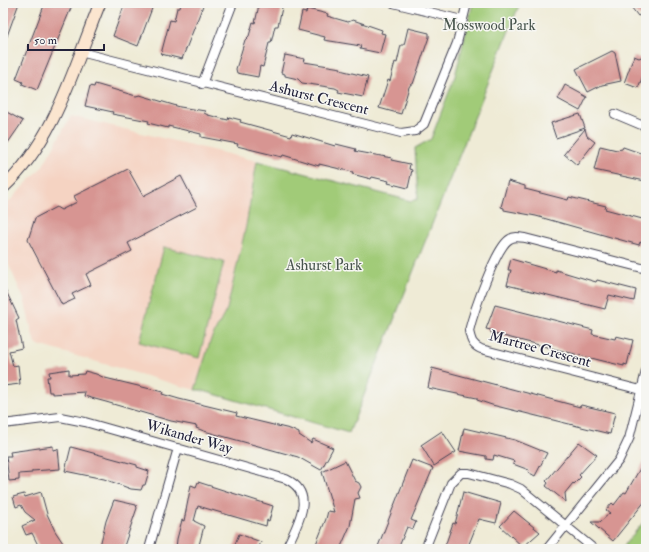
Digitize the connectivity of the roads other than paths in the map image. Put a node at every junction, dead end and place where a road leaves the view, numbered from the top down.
1 (100, 3) edge
2 (233, 3) edge
3 (393, 3) edge
4 (467, 3) edge
5 (462, 20) junction
6 (80, 52) junction
7 (202, 84) junction
8 (615, 114) dead end
9 (646, 127) edge
10 (3, 188) edge
11 (646, 269) edge
12 (646, 371) edge
13 (641, 390) junction
14 (3, 424) edge
15 (178, 448) junction
16 (566, 526) junction
17 (149, 549) edge
18 (286, 549) edge
19 (425, 549) edge
20 (547, 549) edge
21 (594, 549) edge

1 - 6 street
2 - 7 street
3 - 5 street
4 - 5 street, Ashurst Crescent
5 - 7 street, Ashurst Crescent
6 - 7 street, Ashurst Crescent
6 - 10 street
8 - 9 street
11 - 13 street, Martree Crescent
12 - 13 street
13 - 16 street
14 - 15 street, Wikander Way
15 - 17 street
15 - 18 street, Wikander Way
16 - 19 street
16 - 20 street
16 - 21 street

